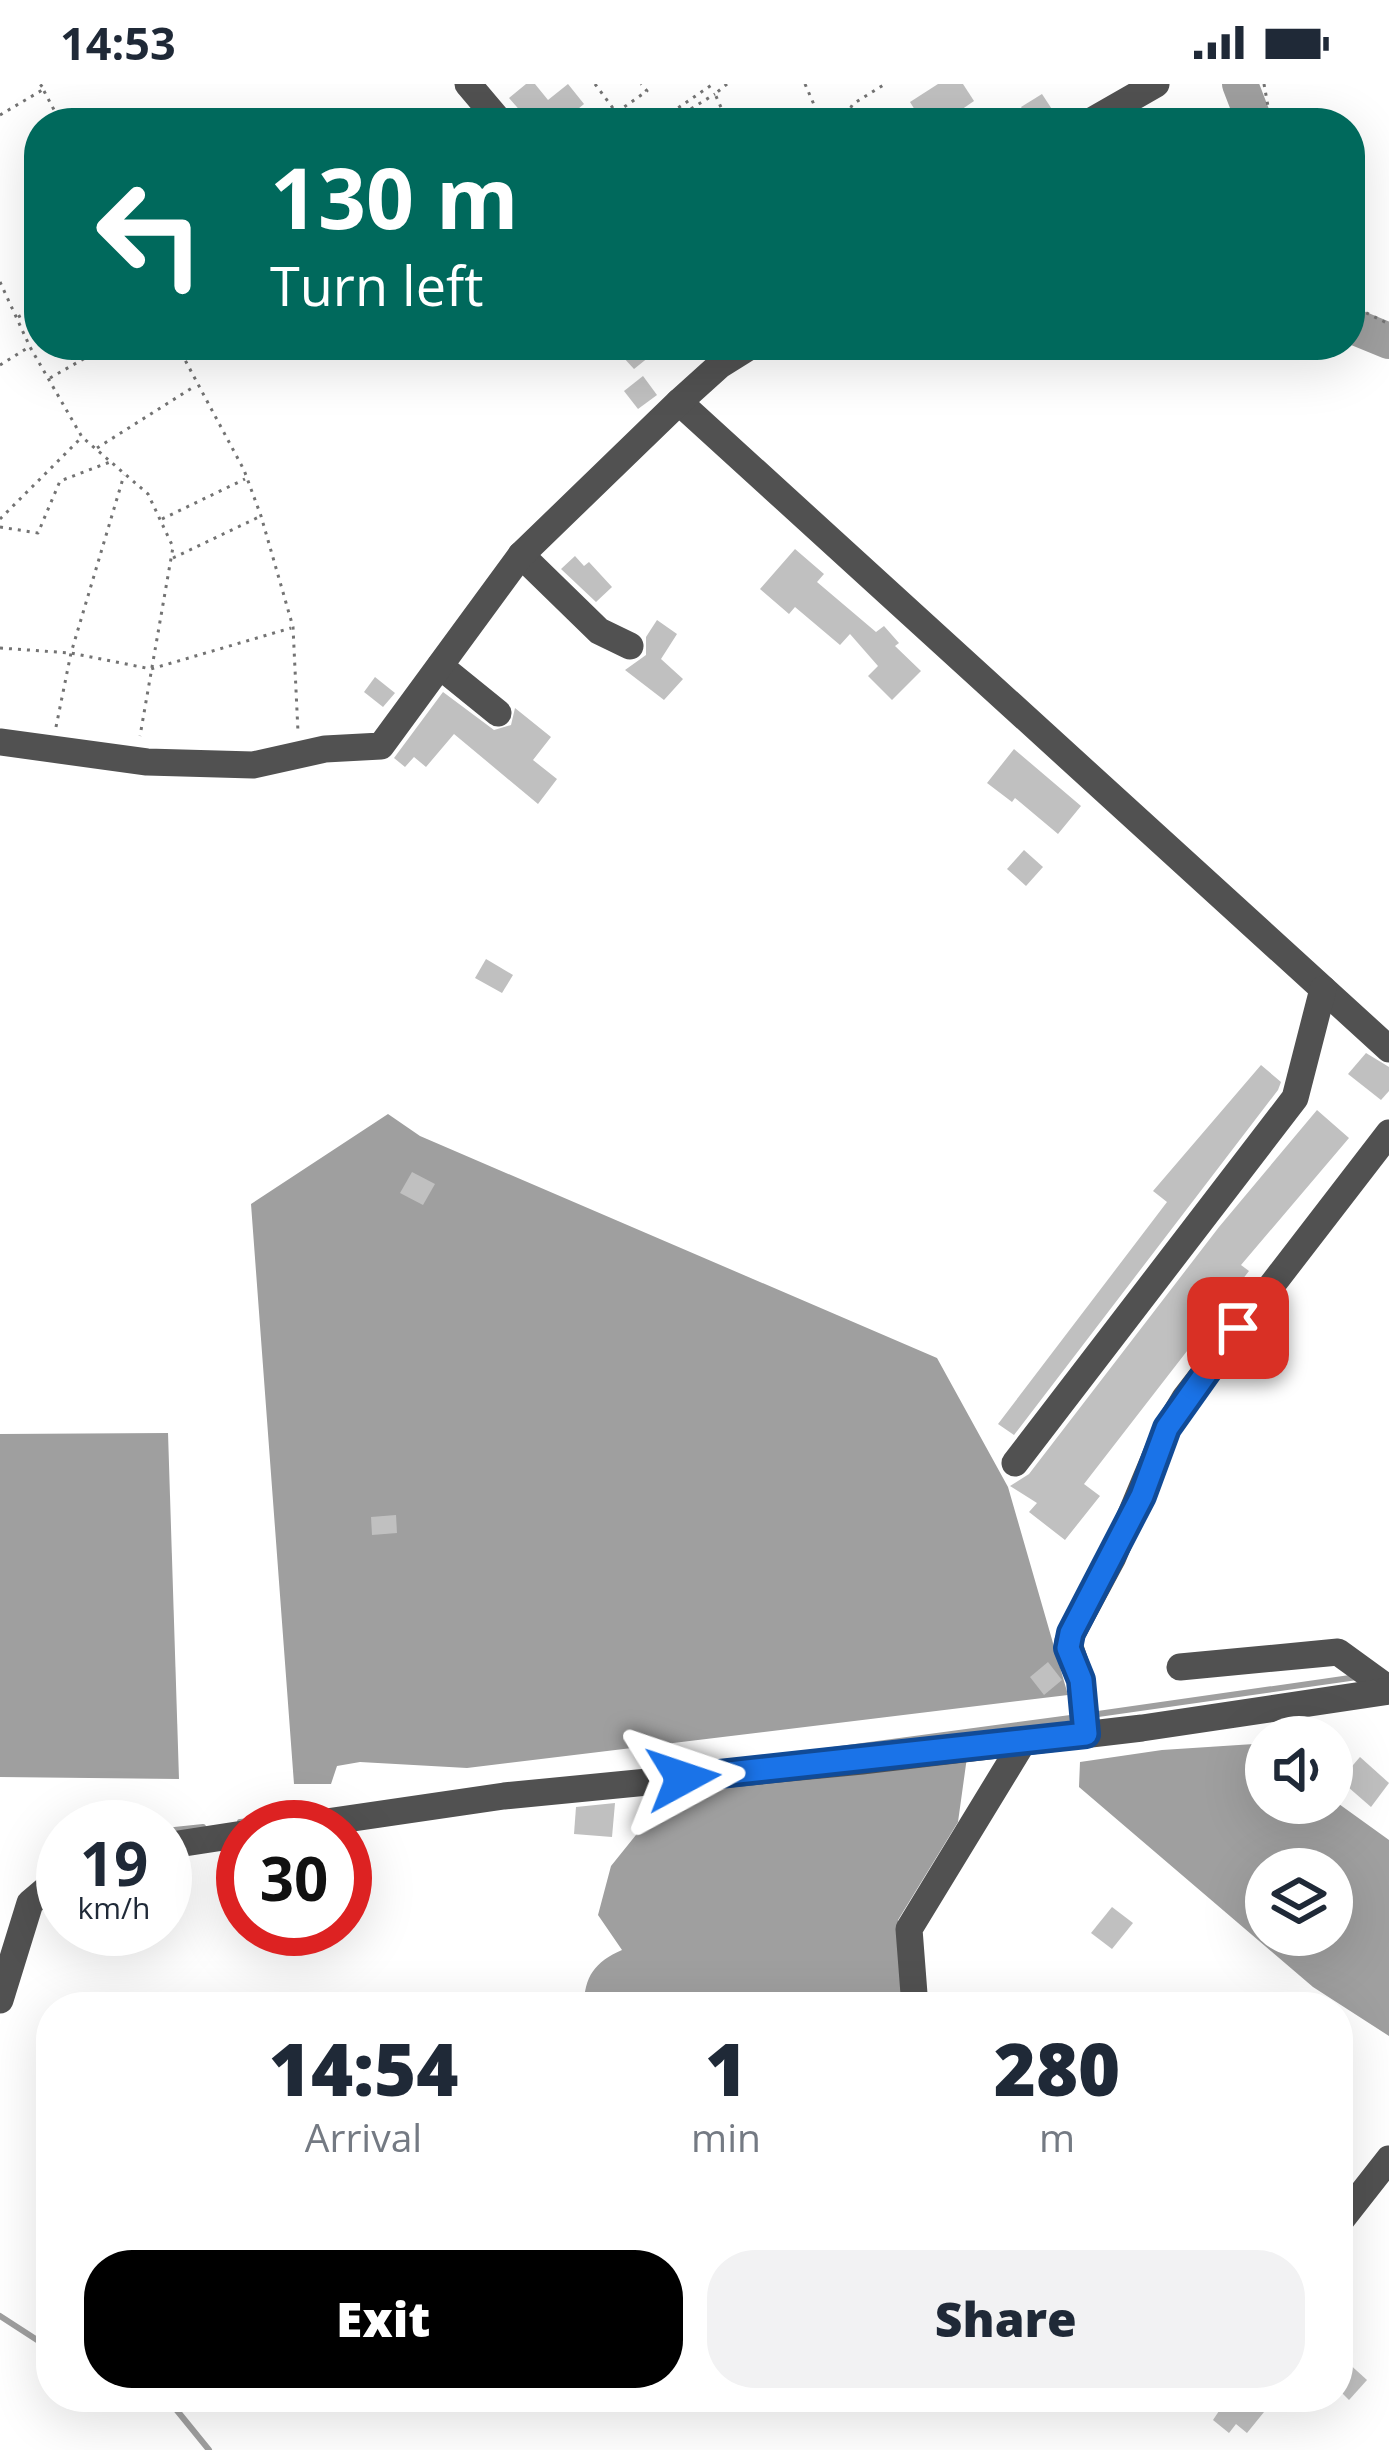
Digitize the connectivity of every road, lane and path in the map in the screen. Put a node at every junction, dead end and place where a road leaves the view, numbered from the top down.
1 (468, 84) edge
2 (595, 84) edge
3 (641, 84) edge
4 (656, 84) edge
5 (713, 84) edge
6 (727, 84) edge
7 (885, 84) edge
8 (1156, 84) edge
9 (42, 87) edge
10 (647, 91) junction
11 (715, 94) junction
12 (488, 108) edge
13 (614, 108) edge
14 (623, 108) edge
15 (678, 108) edge
16 (692, 108) edge
17 (721, 108) edge
18 (850, 108) edge
19 (1114, 108) edge
20 (0, 115) edge
21 (0, 282) edge
22 (24, 314) edge
23 (17, 318) junction
24 (24, 333) edge
25 (38, 360) edge
26 (82, 360) edge
27 (185, 360) edge
28 (729, 360) edge
29 (48, 379) junction
30 (198, 384) junction
31 (679, 402) junction
32 (82, 437) junction
33 (96, 449) junction
34 (110, 462) junction
35 (124, 474) junction
36 (247, 478) junction
37 (261, 516) junction
38 (0, 519) edge
39 (160, 520) junction
40 (0, 527) edge
41 (521, 555) junction
42 (172, 559) junction
43 (293, 627) junction
44 (630, 646) dead end
45 (0, 647) edge
46 (71, 653) junction
47 (440, 666) junction
48 (151, 669) junction
49 (498, 713) dead end
50 (55, 730) dead end
51 (140, 736) dead end
52 (298, 740) dead end
53 (0, 742) edge
54 (1323, 989) junction
55 (1389, 1049) edge
56 (1389, 1133) edge
57 (1016, 1463) dead end
58 (1180, 1667) dead end
59 (1384, 1687) edge
60 (1085, 1722) junction
61 (1023, 1742) junction
62 (372, 1815) edge
63 (36, 1898) edge
64 (914, 1992) edge
65 (0, 2000) edge
66 (1389, 2159) edge
67 (1353, 2205) edge

1 - 12 street
2 - 13 path
3 - 10 path
4 - 10 path
5 - 15 path
6 - 11 path
7 - 18 path
8 - 19 street
9 - 20 path
10 - 14 path
11 - 16 path
11 - 17 path
21 - 23 path
22 - 23 path
23 - 24 path
25 - 29 path
26 - 29 path
27 - 30 path
28 - 31 street
29 - 32 path
30 - 33 path
30 - 36 path
31 - 41 street
31 - 54 street
32 - 33 path
32 - 38 path
33 - 34 path
34 - 35 path
34 - 40 path
35 - 39 path
35 - 46 path
36 - 37 path
36 - 39 path
37 - 42 path
37 - 43 path
39 - 42 path
41 - 44 street
41 - 47 street
42 - 48 path
43 - 48 path
43 - 52 path
45 - 46 path
46 - 48 path
46 - 50 path
47 - 49 street
47 - 53 street
48 - 51 path
54 - 55 street
54 - 57 street
56 - 60 street
58 - 59 street
59 - 60 street
60 - 61 street
61 - 62 street
61 - 64 street
63 - 65 street
66 - 67 street

